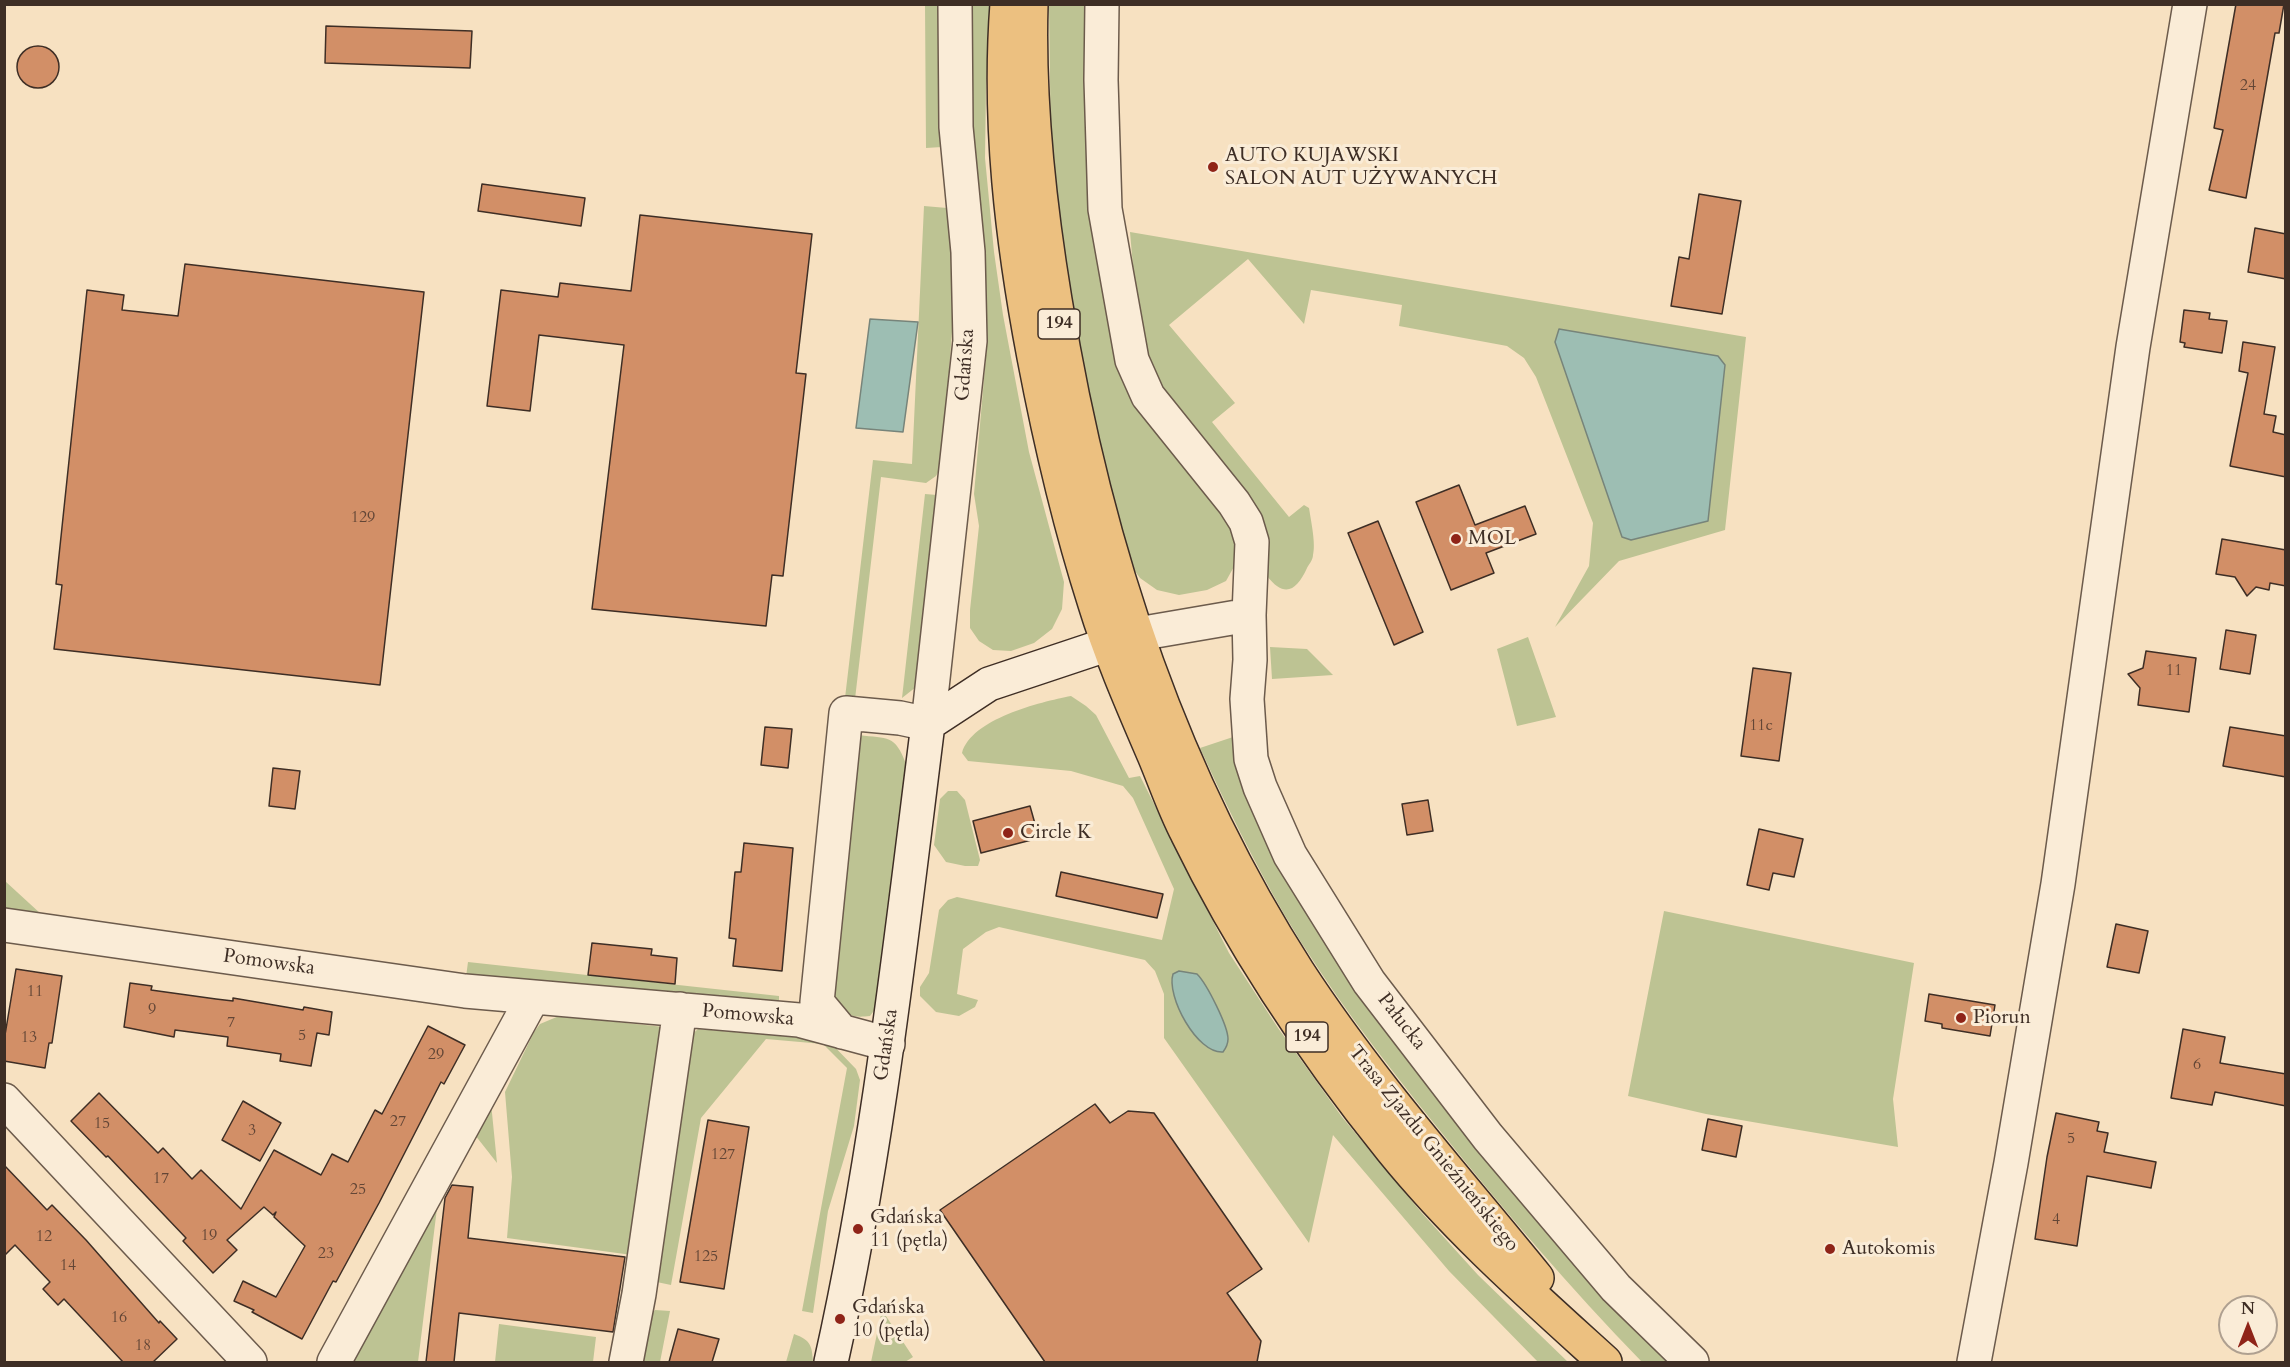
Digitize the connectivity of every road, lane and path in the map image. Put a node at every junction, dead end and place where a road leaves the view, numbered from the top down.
1 (955, 4) edge
2 (1007, 4) edge
3 (1031, 4) edge
4 (1102, 4) edge
5 (2190, 4) edge
6 (1249, 615) junction
7 (1123, 639) junction
8 (928, 724) junction
9 (4, 925) edge
10 (533, 997) junction
11 (680, 1009) junction
12 (842, 1032) junction
13 (888, 1044) junction
14 (4, 1100) edge
15 (250, 1362) edge
16 (334, 1362) edge
17 (626, 1362) edge
18 (831, 1362) edge
19 (1605, 1362) edge
20 (1692, 1362) edge
21 (1974, 1362) edge

1 - 8 street, Gdańska
2 - 7 main road, 194
3 - 7 main road, 194
4 - 6 street
5 - 21 street
6 - 7 street
6 - 20 street, Pałucka
7 - 8 street
7 - 19 main road, Trasa Zjazdu Gnieźnieńskiego / 194
8 - 12 street
8 - 13 street, Gdańska
9 - 10 street, Pomowska
10 - 11 street, Pomowska
10 - 16 street
11 - 12 street, Pomowska
11 - 17 street
12 - 13 street, Pomowska
13 - 18 street, Gdańska
14 - 15 street

